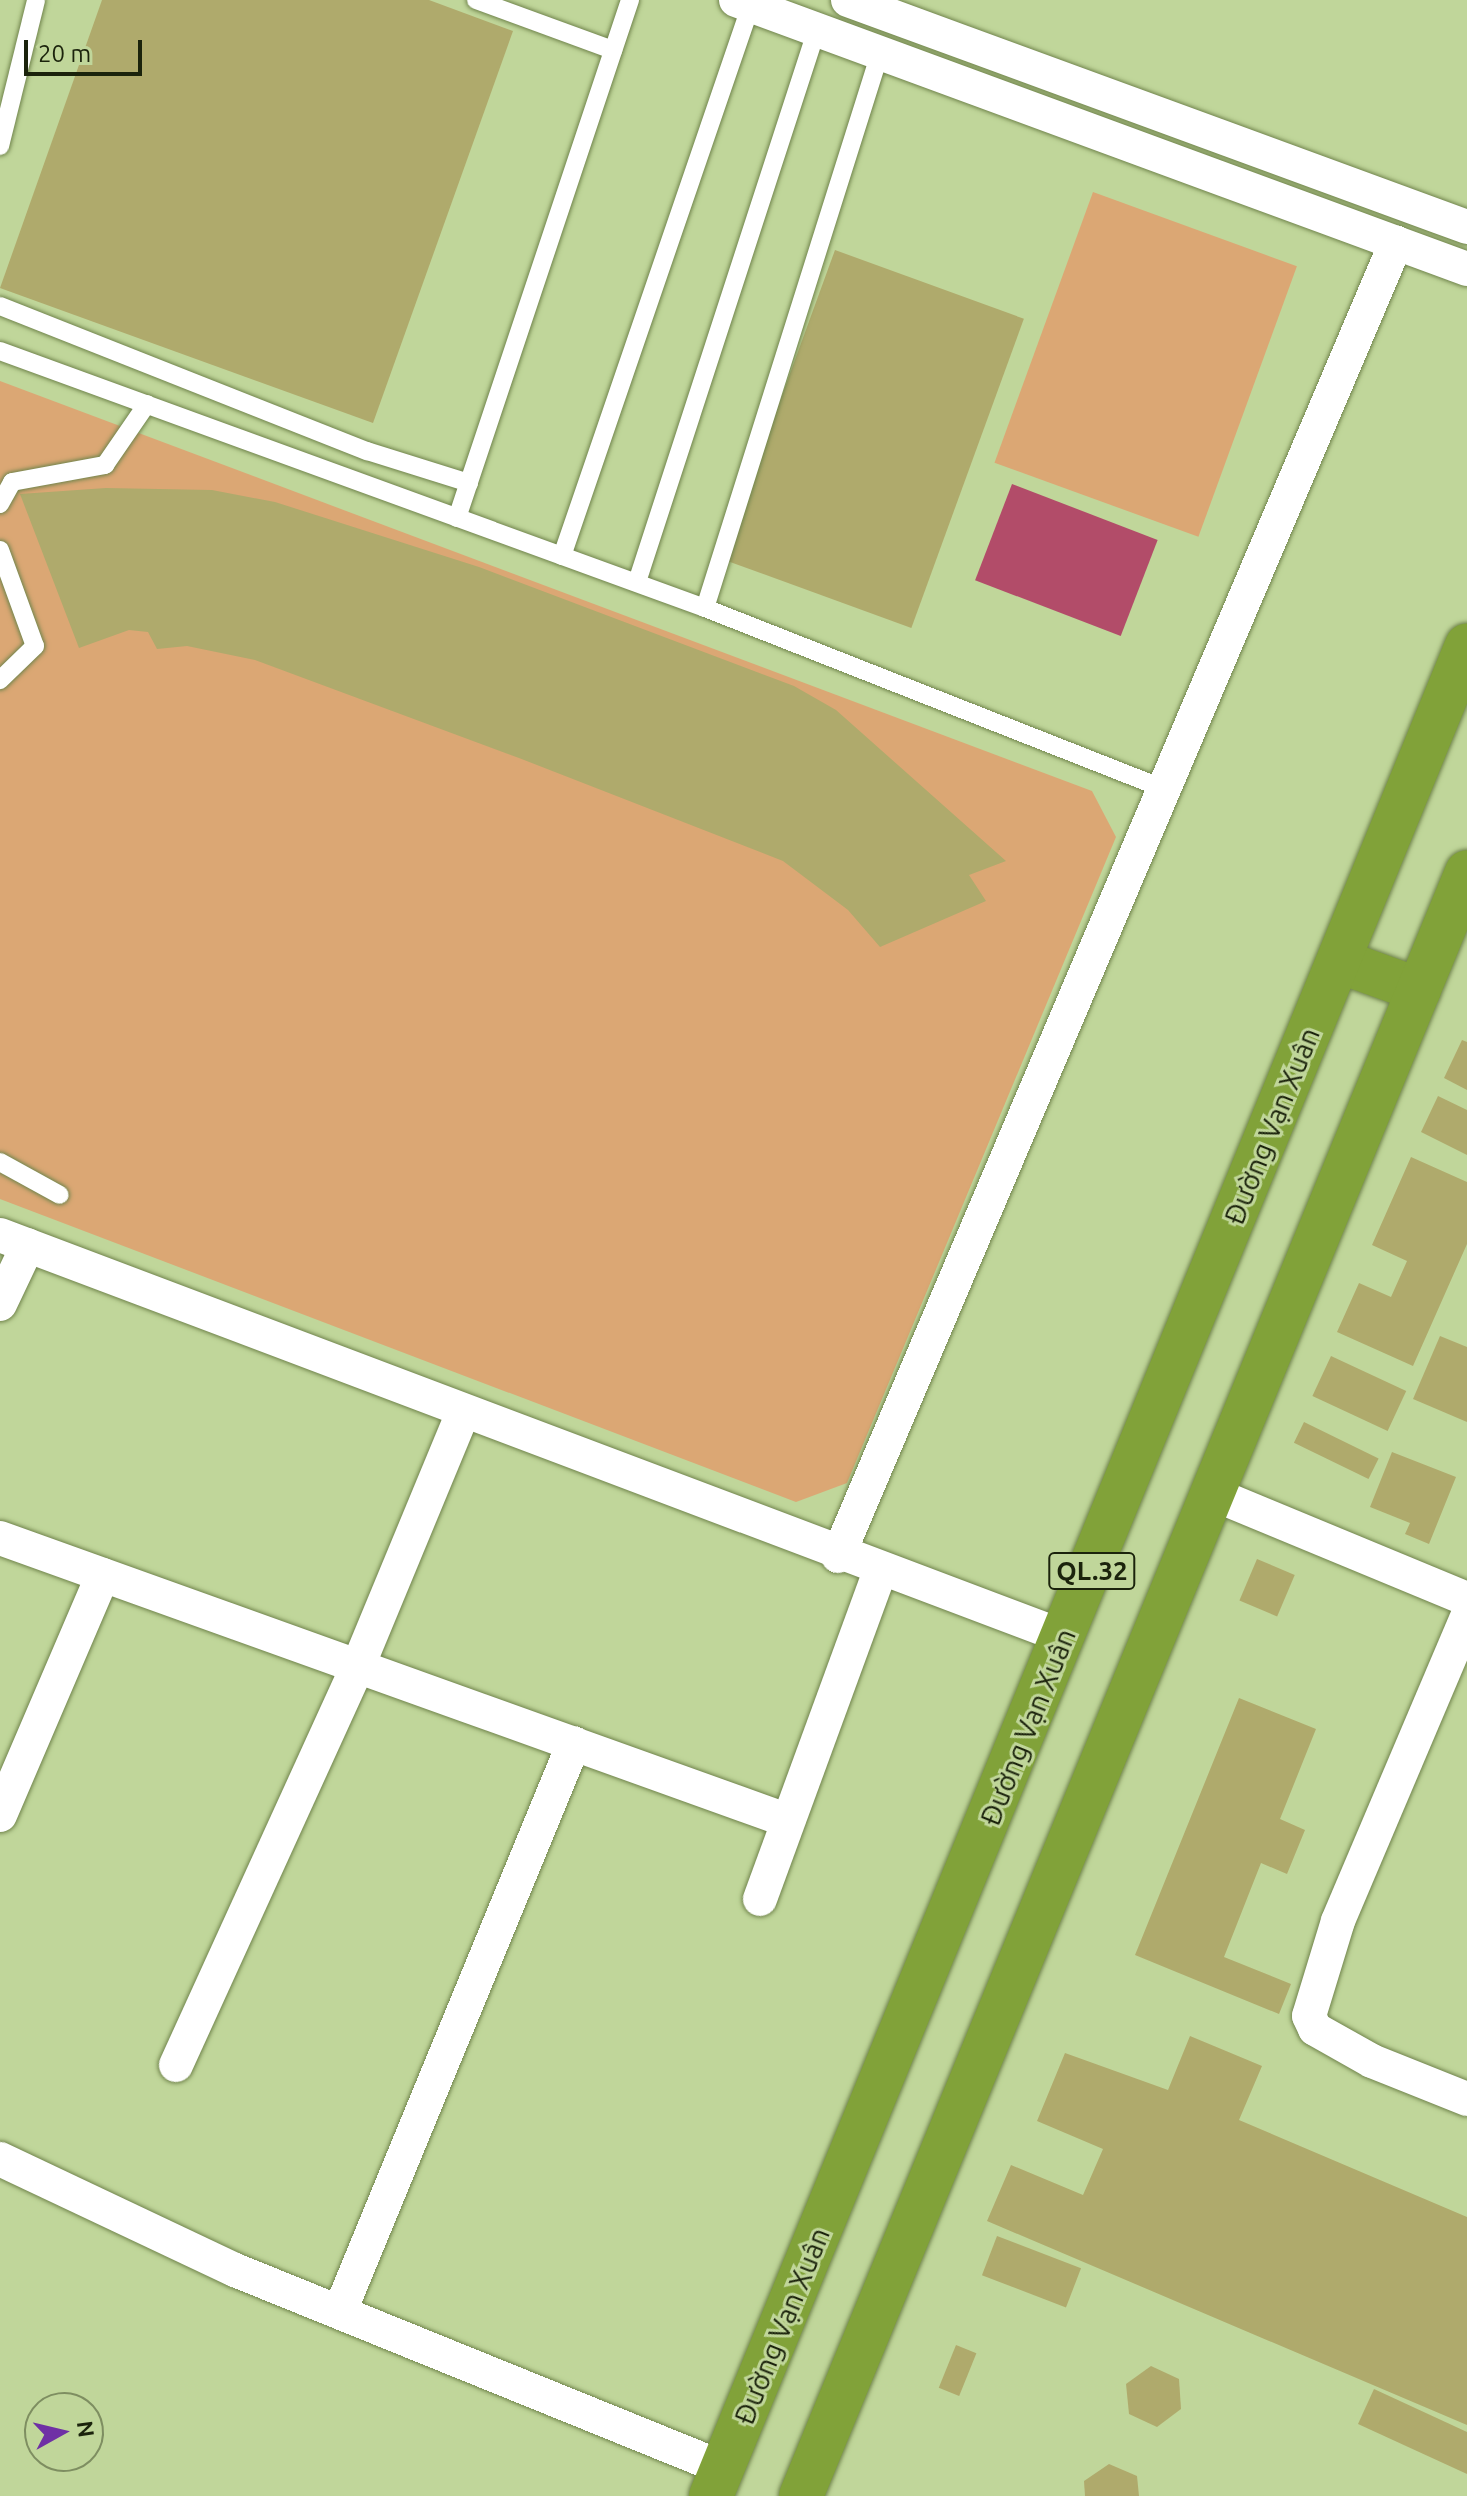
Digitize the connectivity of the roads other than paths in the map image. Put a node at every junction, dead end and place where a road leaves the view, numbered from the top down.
1 (36, 0) edge
2 (476, 0) edge
3 (630, 0) edge
4 (848, 0) edge
5 (743, 3) edge
6 (817, 29) junction
7 (613, 50) junction
8 (880, 53) junction
9 (0, 146) edge
10 (1467, 227) edge
11 (1396, 243) junction
12 (1467, 269) edge
13 (0, 306) edge
14 (0, 351) edge
15 (147, 404) junction
16 (469, 483) junction
17 (0, 504) edge
18 (457, 518) junction
19 (0, 550) edge
20 (562, 556) junction
21 (637, 582) junction
22 (705, 608) junction
23 (1467, 645) edge
24 (0, 680) edge
25 (1166, 790) junction
26 (1467, 872) edge
27 (1339, 961) junction
28 (1419, 990) junction
29 (0, 1162) edge
30 (60, 1195) dead end
31 (14, 1240) edge
32 (0, 1304) edge
33 (463, 1412) junction
34 (1211, 1493) junction
35 (0, 1538) edge
36 (838, 1556) junction
37 (880, 1571) junction
38 (103, 1575) junction
39 (1467, 1599) edge
40 (1467, 1617) edge
41 (1065, 1637) junction
42 (358, 1666) junction
43 (574, 1743) junction
44 (0, 1815) edge
45 (786, 1820) junction
46 (760, 1899) dead end
47 (176, 2065) dead end
48 (1467, 2099) edge
49 (0, 2159) edge
50 (340, 2311) junction
51 (717, 2482) edge
52 (801, 2496) edge

1 - 9 lane
2 - 7 lane
3 - 7 lane
4 - 10 street
5 - 6 street
5 - 20 lane
6 - 8 street
6 - 21 lane
7 - 16 lane
8 - 11 street
8 - 22 lane
11 - 12 street
11 - 25 street
13 - 16 lane
14 - 15 lane
15 - 17 lane
15 - 18 lane
16 - 18 lane
18 - 20 lane
19 - 24 lane
20 - 21 lane
21 - 22 lane
22 - 25 lane
23 - 27 highway, Đường Vạn Xuân / QL.32
25 - 36 street
26 - 28 highway, QL.32
27 - 28 highway
27 - 41 highway, Đường Vạn Xuân / QL.32
28 - 34 highway, QL.32
29 - 30 lane
31 - 32 street
31 - 33 street
33 - 36 street
33 - 42 street
34 - 39 street
34 - 52 highway, QL.32
35 - 38 street
36 - 37 street
37 - 41 street
37 - 45 street
38 - 42 street
38 - 44 street
40 - 48 street
41 - 51 highway, Đường Vạn Xuân / QL.32
42 - 43 street
42 - 47 street
43 - 45 street
43 - 50 street
45 - 46 street
49 - 50 street
50 - 51 street

